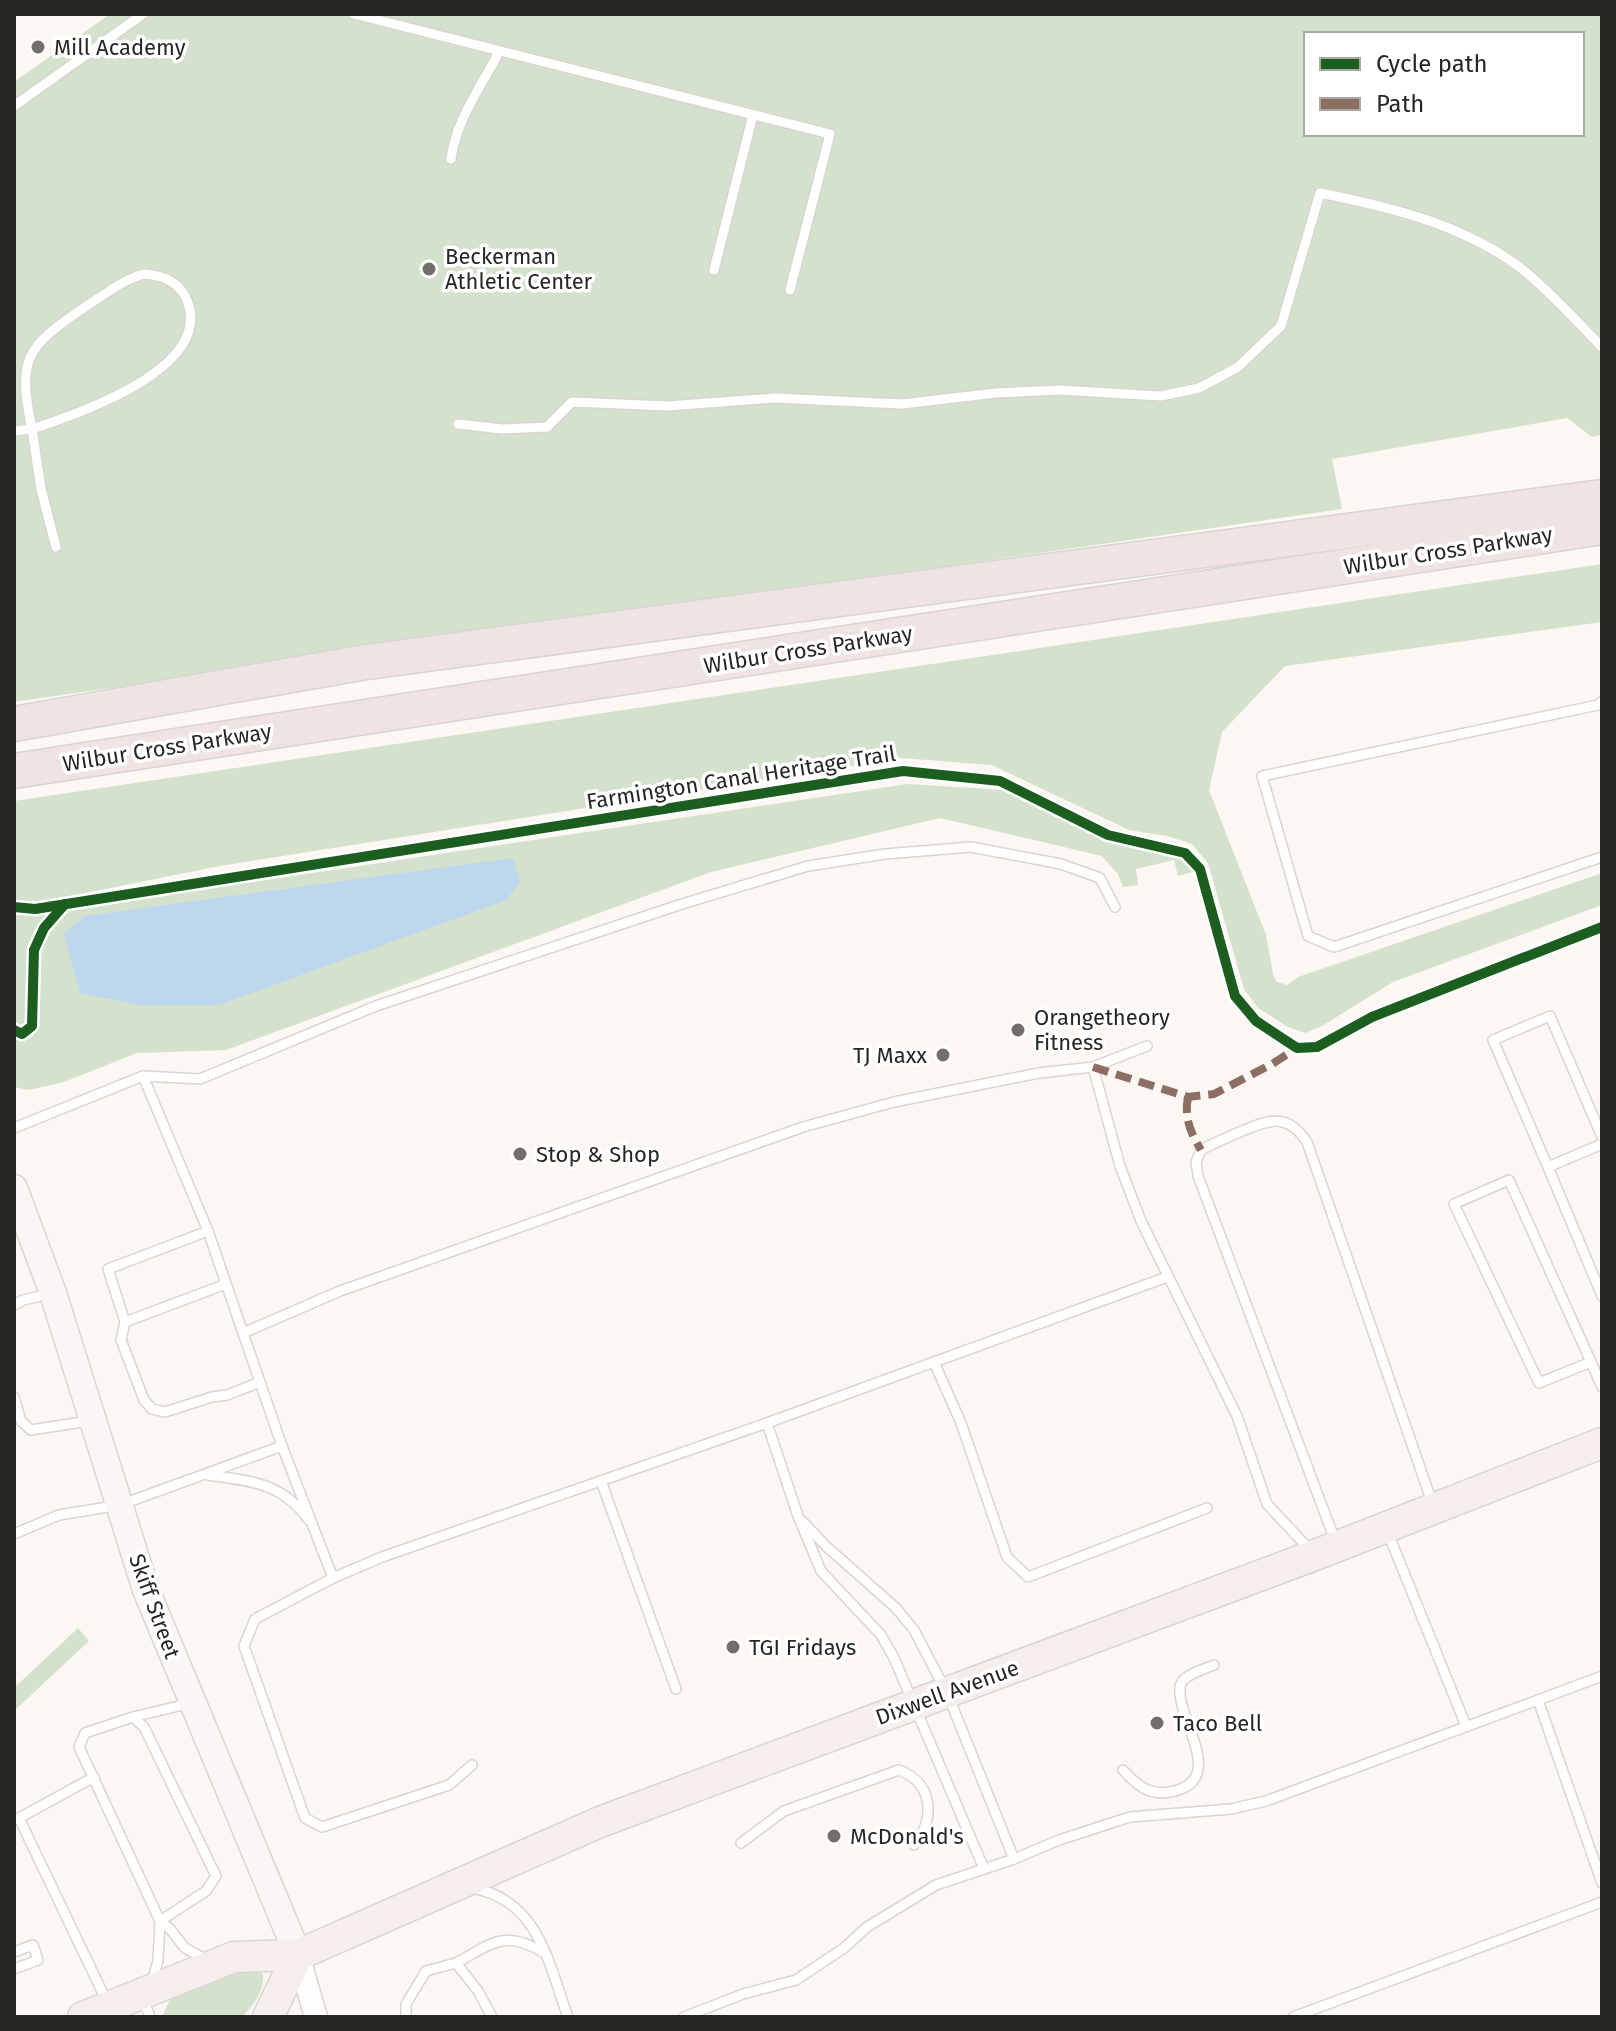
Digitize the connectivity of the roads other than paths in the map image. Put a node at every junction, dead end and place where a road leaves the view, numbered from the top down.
1 (143, 14) edge
2 (354, 14) edge
3 (499, 52) junction
4 (14, 106) edge
5 (753, 115) junction
6 (451, 159) dead end
7 (714, 270) dead end
8 (790, 290) dead end
9 (1602, 347) edge
10 (458, 424) dead end
11 (32, 429) junction
12 (14, 431) edge
13 (1602, 497) edge
14 (1602, 527) edge
15 (56, 547) dead end
16 (1600, 703) edge
17 (1602, 717) edge
18 (14, 724) edge
19 (14, 771) edge
20 (1602, 857) edge
21 (1115, 907) dead end
22 (1147, 1046) dead end
23 (1093, 1067) junction
24 (143, 1076) junction
25 (14, 1128) edge
26 (1602, 1137) edge
27 (1602, 1144) edge
28 (1548, 1167) junction
29 (14, 1188) edge
30 (208, 1231) junction
31 (1167, 1277) junction
32 (226, 1284) junction
33 (53, 1293) junction
34 (1602, 1296) edge
35 (14, 1305) edge
36 (125, 1322) junction
37 (243, 1333) junction
38 (934, 1362) junction
39 (1591, 1362) junction
40 (260, 1382) junction
41 (1602, 1387) edge
42 (14, 1397) edge
43 (94, 1421) junction
44 (767, 1423) junction
45 (282, 1446) junction
46 (1600, 1448) edge
47 (205, 1475) junction
48 (601, 1481) junction
49 (120, 1505) junction
50 (1207, 1508) dead end
51 (1434, 1509) junction
52 (798, 1516) junction
53 (314, 1527) junction
54 (1385, 1527) junction
55 (14, 1534) edge
56 (1326, 1550) junction
57 (333, 1578) junction
58 (1214, 1665) dead end
59 (1602, 1676) edge
60 (676, 1689) dead end
61 (947, 1693) junction
62 (1538, 1700) junction
63 (191, 1703) junction
64 (914, 1704) junction
65 (133, 1717) junction
66 (1466, 1726) junction
67 (472, 1765) dead end
68 (1123, 1770) dead end
69 (94, 1777) junction
70 (741, 1843) dead end
71 (914, 1845) dead end
72 (1014, 1859) junction
73 (984, 1869) junction
74 (1602, 1883) edge
75 (434, 1893) junction
76 (1602, 1902) edge
77 (160, 1921) junction
78 (14, 1952) edge
79 (545, 1953) junction
80 (298, 1955) junction
81 (456, 1963) junction
82 (215, 1964) junction
83 (14, 1969) edge
84 (147, 2000) edge
85 (96, 2012) edge
86 (268, 2017) edge
87 (316, 2017) edge
88 (406, 2017) edge
89 (492, 2017) edge
90 (568, 2017) edge
91 (684, 2017) edge
92 (1293, 2017) edge

1 - 4 lane
2 - 3 lane
3 - 5 lane
3 - 6 lane
5 - 7 lane
5 - 8 lane
9 - 10 lane
11 - 11 lane
11 - 12 lane
11 - 15 lane
13 - 18 highway, Wilbur Cross Parkway
14 - 19 highway, Wilbur Cross Parkway
16 - 17 lane
16 - 20 lane
21 - 24 lane
22 - 23 lane
23 - 31 lane
23 - 37 lane
24 - 25 lane
24 - 30 lane
26 - 28 lane
27 - 28 lane
28 - 34 lane
29 - 33 main road, Skiff Street
30 - 32 lane
30 - 36 lane
31 - 38 lane
31 - 56 lane
32 - 36 lane
32 - 37 lane
33 - 35 lane
33 - 43 main road, Skiff Street
36 - 40 lane
37 - 40 lane
38 - 44 lane
38 - 50 lane
39 - 39 lane
39 - 41 lane
40 - 45 lane
42 - 43 lane
43 - 49 main road, Skiff Street
44 - 48 lane
44 - 52 lane
45 - 47 lane
45 - 53 lane
46 - 51 main road, Dixwell Avenue
47 - 49 lane
47 - 53 lane
48 - 57 lane
48 - 60 lane
49 - 55 lane
49 - 63 main road, Skiff Street
51 - 54 main road, Dixwell Avenue
51 - 56 lane
52 - 61 lane
52 - 64 lane
53 - 57 lane
54 - 56 main road, Dixwell Avenue
54 - 66 lane
56 - 61 main road, Dixwell Avenue
57 - 67 lane
58 - 68 lane
59 - 62 lane
61 - 64 main road, Dixwell Avenue
61 - 72 lane
62 - 66 lane
62 - 74 lane
63 - 65 lane
63 - 80 main road, Skiff Street
64 - 73 lane
64 - 75 main road, Dixwell Avenue
65 - 69 lane
65 - 77 lane
66 - 72 lane
69 - 77 lane
69 - 85 lane
70 - 71 lane
72 - 73 lane
73 - 91 lane
75 - 79 lane
75 - 80 main road, Dixwell Avenue
76 - 92 lane
77 - 82 lane
77 - 84 lane
78 - 83 lane
79 - 81 lane
79 - 90 lane
80 - 82 main road, Dixwell Avenue
80 - 86 main road
80 - 87 street, Skiff Street
81 - 88 lane
81 - 89 lane
82 - 84 main road, Dixwell Avenue
84 - 85 main road, Dixwell Avenue

